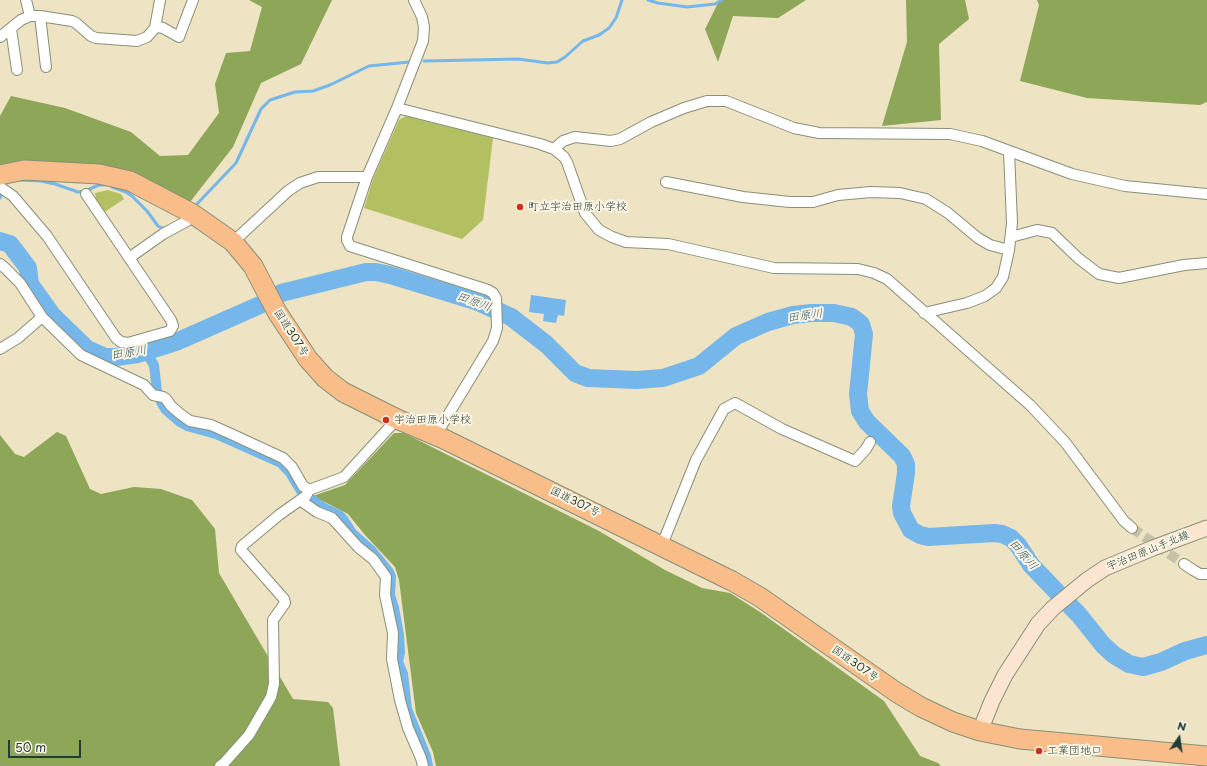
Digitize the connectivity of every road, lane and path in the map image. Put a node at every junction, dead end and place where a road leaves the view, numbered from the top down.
1 (26, 0) edge
2 (160, 0) edge
3 (192, 0) edge
4 (414, 0) edge
5 (35, 16) junction
6 (155, 28) junction
7 (11, 29) junction
8 (0, 37) edge
9 (46, 67) dead end
10 (18, 70) dead end
11 (397, 108) junction
12 (554, 149) junction
13 (1009, 151) junction
14 (0, 175) edge
15 (367, 177) junction
16 (666, 182) dead end
17 (4, 190) edge
18 (86, 194) dead end
19 (1207, 194) edge
20 (193, 214) junction
21 (1011, 237) junction
22 (233, 242) junction
23 (1009, 250) junction
24 (129, 258) junction
25 (1207, 263) edge
26 (0, 264) edge
27 (924, 312) junction
28 (42, 317) junction
29 (0, 349) edge
30 (397, 419) junction
31 (436, 435) junction
32 (870, 442) dead end
33 (308, 490) junction
34 (300, 500) junction
35 (1132, 528) tunnel mouth
36 (1207, 528) edge
37 (662, 545) junction
38 (1184, 564) tunnel mouth
39 (1207, 574) edge
40 (980, 731) junction
41 (1207, 756) edge
42 (1187, 760) edge
43 (220, 766) edge
44 (422, 766) edge

1 - 5 street
2 - 6 street
3 - 6 street
4 - 11 street
5 - 6 street
5 - 7 street
5 - 9 street
7 - 8 street
7 - 10 street
11 - 12 street
11 - 15 street
12 - 13 street
12 - 27 street
13 - 19 street
13 - 21 street
14 - 20 highway, 国道307号
15 - 22 street
15 - 31 street
16 - 23 street
17 - 24 street
18 - 24 street
20 - 22 highway, 国道307号
20 - 24 street
21 - 23 street
21 - 25 street
22 - 30 highway, 国道307号
23 - 27 street
26 - 28 street
27 - 35 street
28 - 29 street
28 - 33 street
30 - 31 highway, 国道307号
30 - 33 street
31 - 37 highway, 国道307号
32 - 37 street
33 - 34 street
34 - 43 street
34 - 44 street
36 - 40 street, 宇治田原山手北線
37 - 40 highway, 国道307号
38 - 39 street
40 - 42 highway, 国道307号
41 - 42 highway, 国道307号

